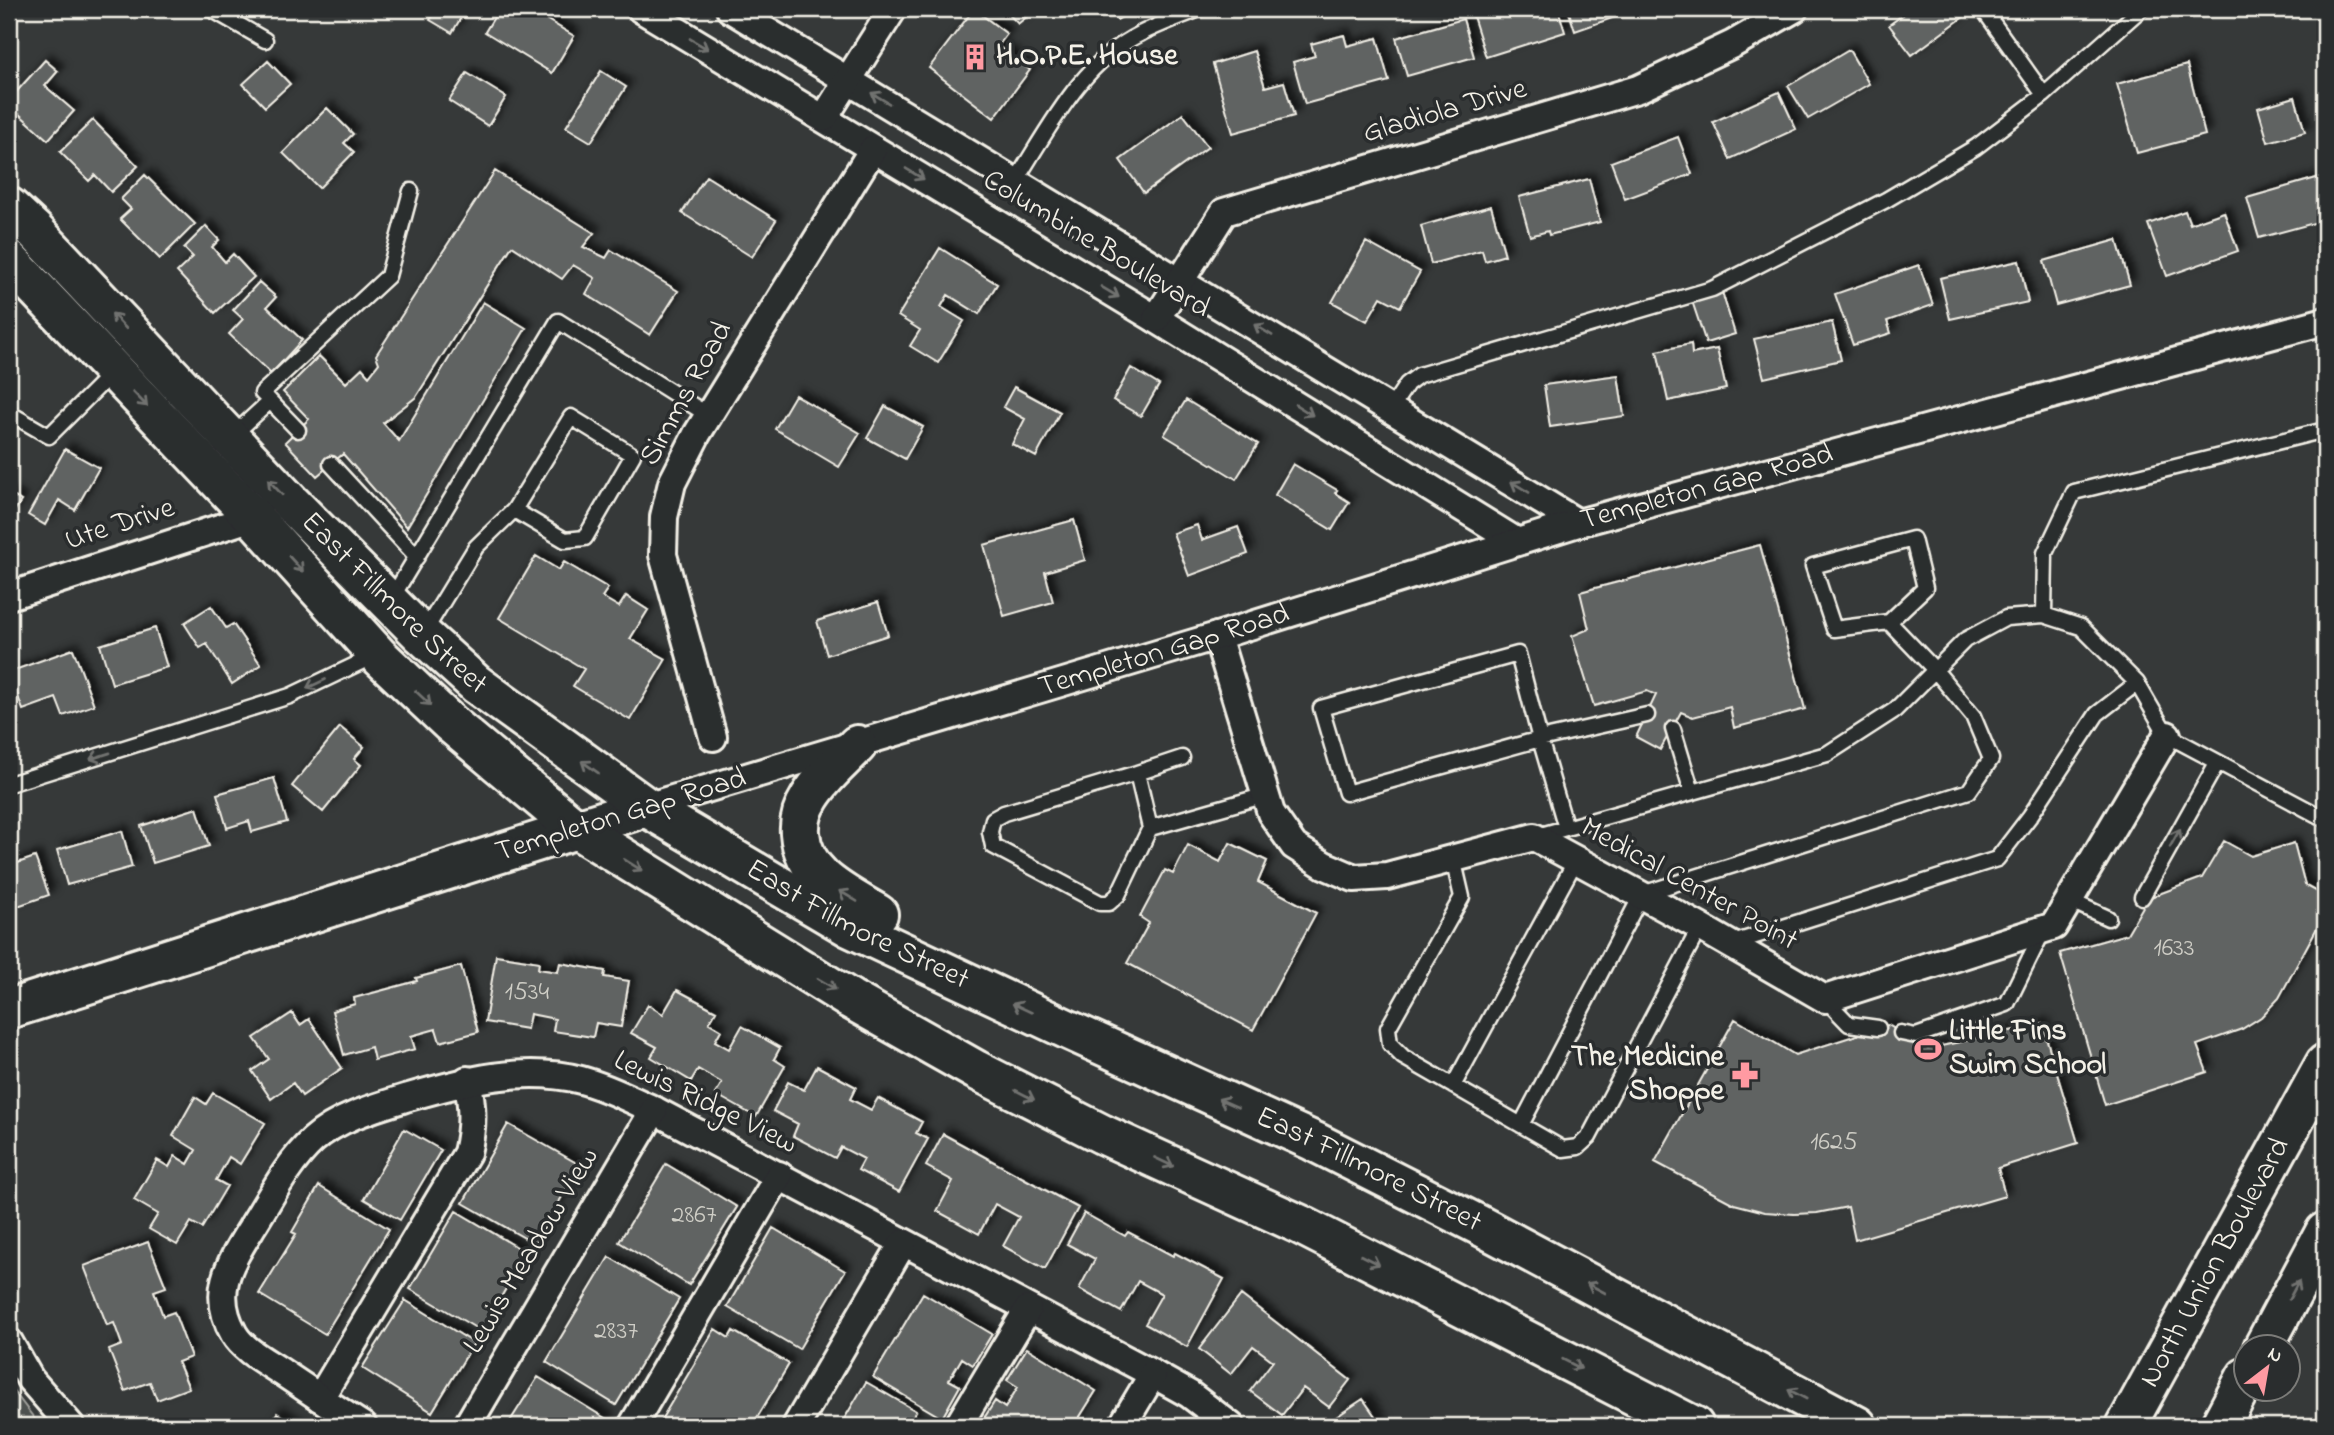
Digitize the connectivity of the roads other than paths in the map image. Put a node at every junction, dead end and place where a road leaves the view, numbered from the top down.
1 (211, 9) edge
2 (641, 9) edge
3 (730, 9) edge
4 (893, 9) edge
5 (1199, 9) edge
6 (1794, 9) edge
7 (1983, 9) edge
8 (2141, 9) edge
9 (265, 40) dead end
10 (847, 78) junction
11 (2044, 95) junction
12 (824, 118) junction
13 (873, 149) junction
14 (1016, 180) junction
15 (411, 191) dead end
16 (9, 206) edge
17 (9, 260) edge
18 (1180, 279) junction
19 (1156, 320) junction
20 (2325, 321) edge
21 (114, 371) junction
22 (270, 401) junction
23 (1391, 408) junction
24 (9, 413) edge
25 (708, 415) junction
26 (298, 430) dead end
27 (2325, 430) edge
28 (229, 438) junction
29 (331, 464) dead end
30 (514, 510) junction
31 (253, 517) junction
32 (1578, 523) junction
33 (1516, 541) junction
34 (417, 556) junction
35 (9, 596) edge
36 (389, 603) junction
37 (2043, 615) junction
38 (1889, 622) junction
39 (422, 635) junction
40 (1216, 636) junction
41 (378, 655) junction
42 (1935, 670) junction
43 (2137, 683) junction
44 (1647, 715) dead end
45 (1673, 729) dead end
46 (2166, 735) junction
47 (713, 737) dead end
48 (1540, 739) junction
49 (857, 745) junction
50 (1182, 758) dead end
51 (2217, 763) junction
52 (1137, 773) junction
53 (9, 784) edge
54 (1692, 792) junction
55 (1266, 796) junction
56 (646, 807) junction
57 (2325, 819) edge
58 (575, 828) junction
59 (1150, 828) junction
60 (1566, 828) junction
61 (1534, 837) junction
62 (1453, 859) junction
63 (1576, 860) junction
64 (1642, 894) junction
65 (2141, 897) dead end
66 (2071, 901) junction
67 (2108, 918) dead end
68 (1700, 927) junction
69 (2044, 929) junction
70 (1730, 944) junction
71 (984, 991) junction
72 (1825, 999) junction
73 (9, 1009) edge
74 (1878, 1028) dead end
75 (1901, 1033) dead end
76 (2325, 1065) edge
77 (467, 1080) junction
78 (1453, 1086) junction
79 (654, 1110) junction
80 (1521, 1125) junction
81 (779, 1175) junction
82 (2325, 1231) edge
83 (903, 1243) junction
84 (1028, 1309) junction
85 (2270, 1334) edge
86 (9, 1342) edge
87 (1153, 1374) junction
88 (320, 1398) junction
89 (2232, 1403) edge
90 (71, 1426) edge
91 (363, 1426) edge
92 (467, 1426) edge
93 (632, 1426) edge
94 (796, 1426) edge
95 (958, 1426) edge
96 (1122, 1426) edge
97 (1231, 1426) edge
98 (1694, 1426) edge
99 (1857, 1426) edge
100 (2126, 1426) edge
101 (2220, 1426) edge

1 - 9 lane
2 -> 12 street, Columbine Boulevard
3 - 10 street, Columbine Boulevard
4 - 10 street
5 - 14 lane
6 - 18 street, Gladiola Drive
7 - 11 lane
8 - 11 lane
10 - 12 street
14 -> 10 street, Columbine Boulevard
11 - 23 lane
12 - 13 street, Columbine Boulevard
13 -> 19 street, Columbine Boulevard
13 - 25 street, Simms Road
14 - 18 street, Columbine Boulevard
15 - 22 lane
28 -> 16 main road, East Fillmore Street
17 - 21 main road, East Fillmore Street
18 - 19 street, Gladiola Drive
23 -> 18 street, Columbine Boulevard
19 -> 33 street, Columbine Boulevard
20 - 32 street, Templeton Gap Road
21 - 24 lane
21 -> 31 main road, East Fillmore Street
22 - 26 lane
22 - 28 lane
32 -> 23 street, Columbine Boulevard
25 - 34 lane
25 - 47 street, Simms Road
27 - 37 lane
36 -> 28 main road, East Fillmore Street
29 - 34 lane
30 - 30 lane
30 - 39 lane
31 - 35 street, Ute Drive
31 -> 41 main road, East Fillmore Street
32 - 33 street, Templeton Gap Road
33 - 40 street, Templeton Gap Road
34 - 36 lane
36 - 39 main road, East Fillmore Street
37 - 42 lane
37 - 43 lane
38 - 38 lane
38 - 42 lane
56 -> 39 main road, East Fillmore Street
40 - 49 street, Templeton Gap Road
40 - 55 street, Medical Center Point
41 -> 53 lane
41 -> 58 main road, East Fillmore Street
42 - 54 lane
42 - 64 lane
43 - 46 lane
43 - 70 lane
44 - 48 lane
45 - 54 lane
46 - 51 lane
46 - 66 street
48 - 48 lane
48 - 60 lane
49 - 56 street, Templeton Gap Road
71 -> 49 main road
50 - 52 lane
51 - 57 lane
65 -> 51 lane
52 - 59 lane
52 - 59 lane
54 - 60 lane
55 - 59 lane
55 - 62 street, Medical Center Point
56 - 58 main road, Templeton Gap Road
56 - 71 main road, East Fillmore Street
58 - 73 main road, Templeton Gap Road
58 -> 98 main road, East Fillmore Street
60 - 61 lane
61 - 62 street, Medical Center Point
61 - 63 street, Medical Center Point
62 - 78 lane
63 - 64 street, Medical Center Point
63 - 78 lane
64 - 68 street, Medical Center Point
64 - 80 lane
66 - 67 lane
66 - 69 street
68 - 70 street, Medical Center Point
68 - 80 lane
69 - 72 street
69 - 75 lane
70 - 72 street, Medical Center Point
99 -> 71 main road, East Fillmore Street
72 - 74 lane
76 - 100 main road, North Union Boulevard
77 - 79 street, Lewis Ridge View
77 - 88 street
77 - 88 street, Lewis Ridge View
78 - 80 lane
79 - 81 street, Lewis Ridge View
79 - 92 street, Lewis Meadow View
81 - 83 street, Lewis Ridge View
81 - 93 street
85 -> 82 main road
83 - 84 street, Lewis Ridge View
83 - 94 street
84 - 87 street, Lewis Ridge View
84 - 95 street
86 - 90 street
87 - 96 street
87 - 97 street, Lewis Ridge View
88 - 91 street, Lewis Ridge View
89 - 101 main road

